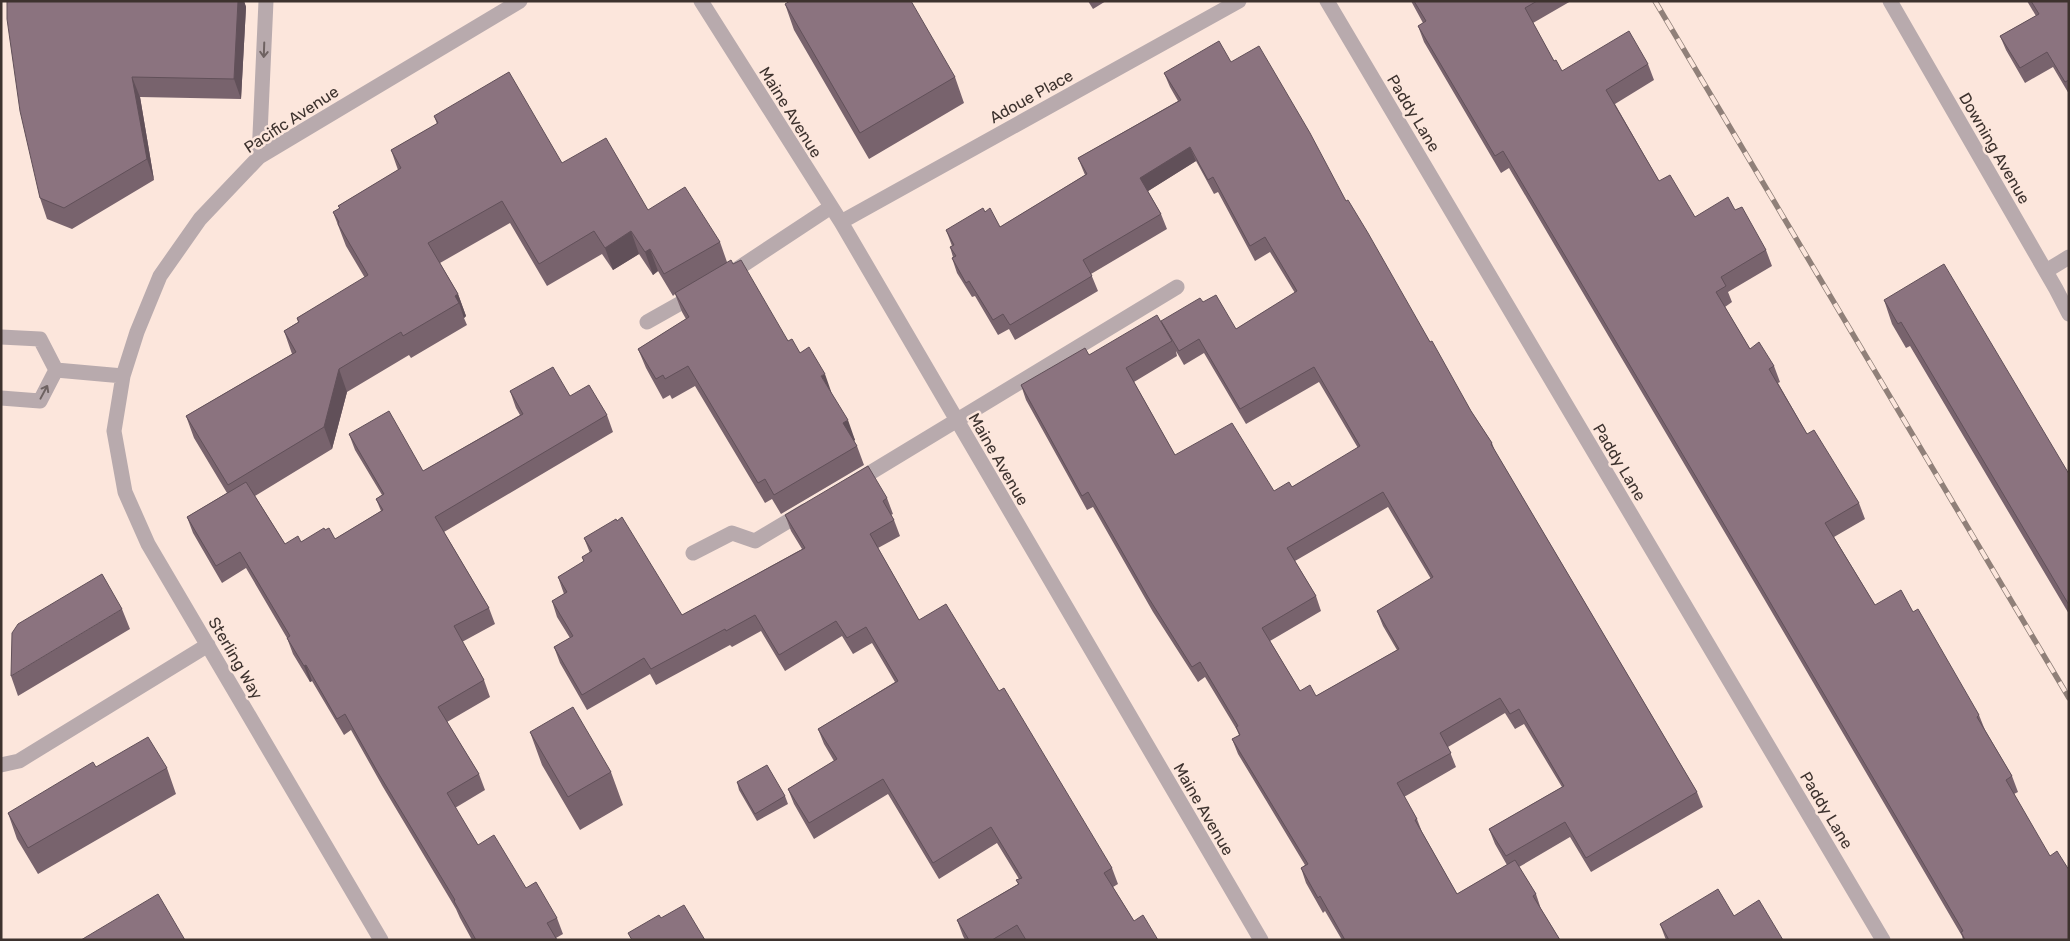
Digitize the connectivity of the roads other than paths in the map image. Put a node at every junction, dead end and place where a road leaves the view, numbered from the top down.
1 (266, 1) edge
2 (520, 1) edge
3 (700, 1) edge
4 (1239, 1) edge
5 (1327, 1) edge
6 (1890, 1) edge
7 (260, 157) junction
8 (831, 207) junction
9 (840, 222) junction
10 (2069, 257) edge
11 (2046, 271) junction
12 (1177, 287) dead end
13 (2069, 314) edge
14 (647, 322) dead end
15 (1, 337) edge
16 (56, 370) junction
17 (123, 376) junction
18 (1, 398) edge
19 (957, 422) junction
20 (839, 491) edge
21 (814, 506) edge
22 (693, 553) dead end
23 (208, 645) junction
24 (1, 765) edge
25 (381, 940) edge
26 (1261, 940) edge
27 (1884, 940) edge

1 -> 7 street
2 - 7 street, Pacific Avenue
3 - 8 street, Maine Avenue
4 - 9 street, Adoue Place
5 - 27 street, Paddy Lane
6 - 11 street, Downing Avenue
7 - 17 street, Pacific Avenue
8 - 9 street, Maine Avenue
8 - 14 street
9 - 19 street, Maine Avenue
10 - 11 street
11 - 13 street, Downing Avenue
12 - 19 street
15 - 16 street
16 - 17 street
18 -> 16 street
17 - 23 street, Sterling Way
19 - 20 street
19 - 26 street, Maine Avenue
21 - 22 street
23 - 24 street
23 - 25 street, Sterling Way

